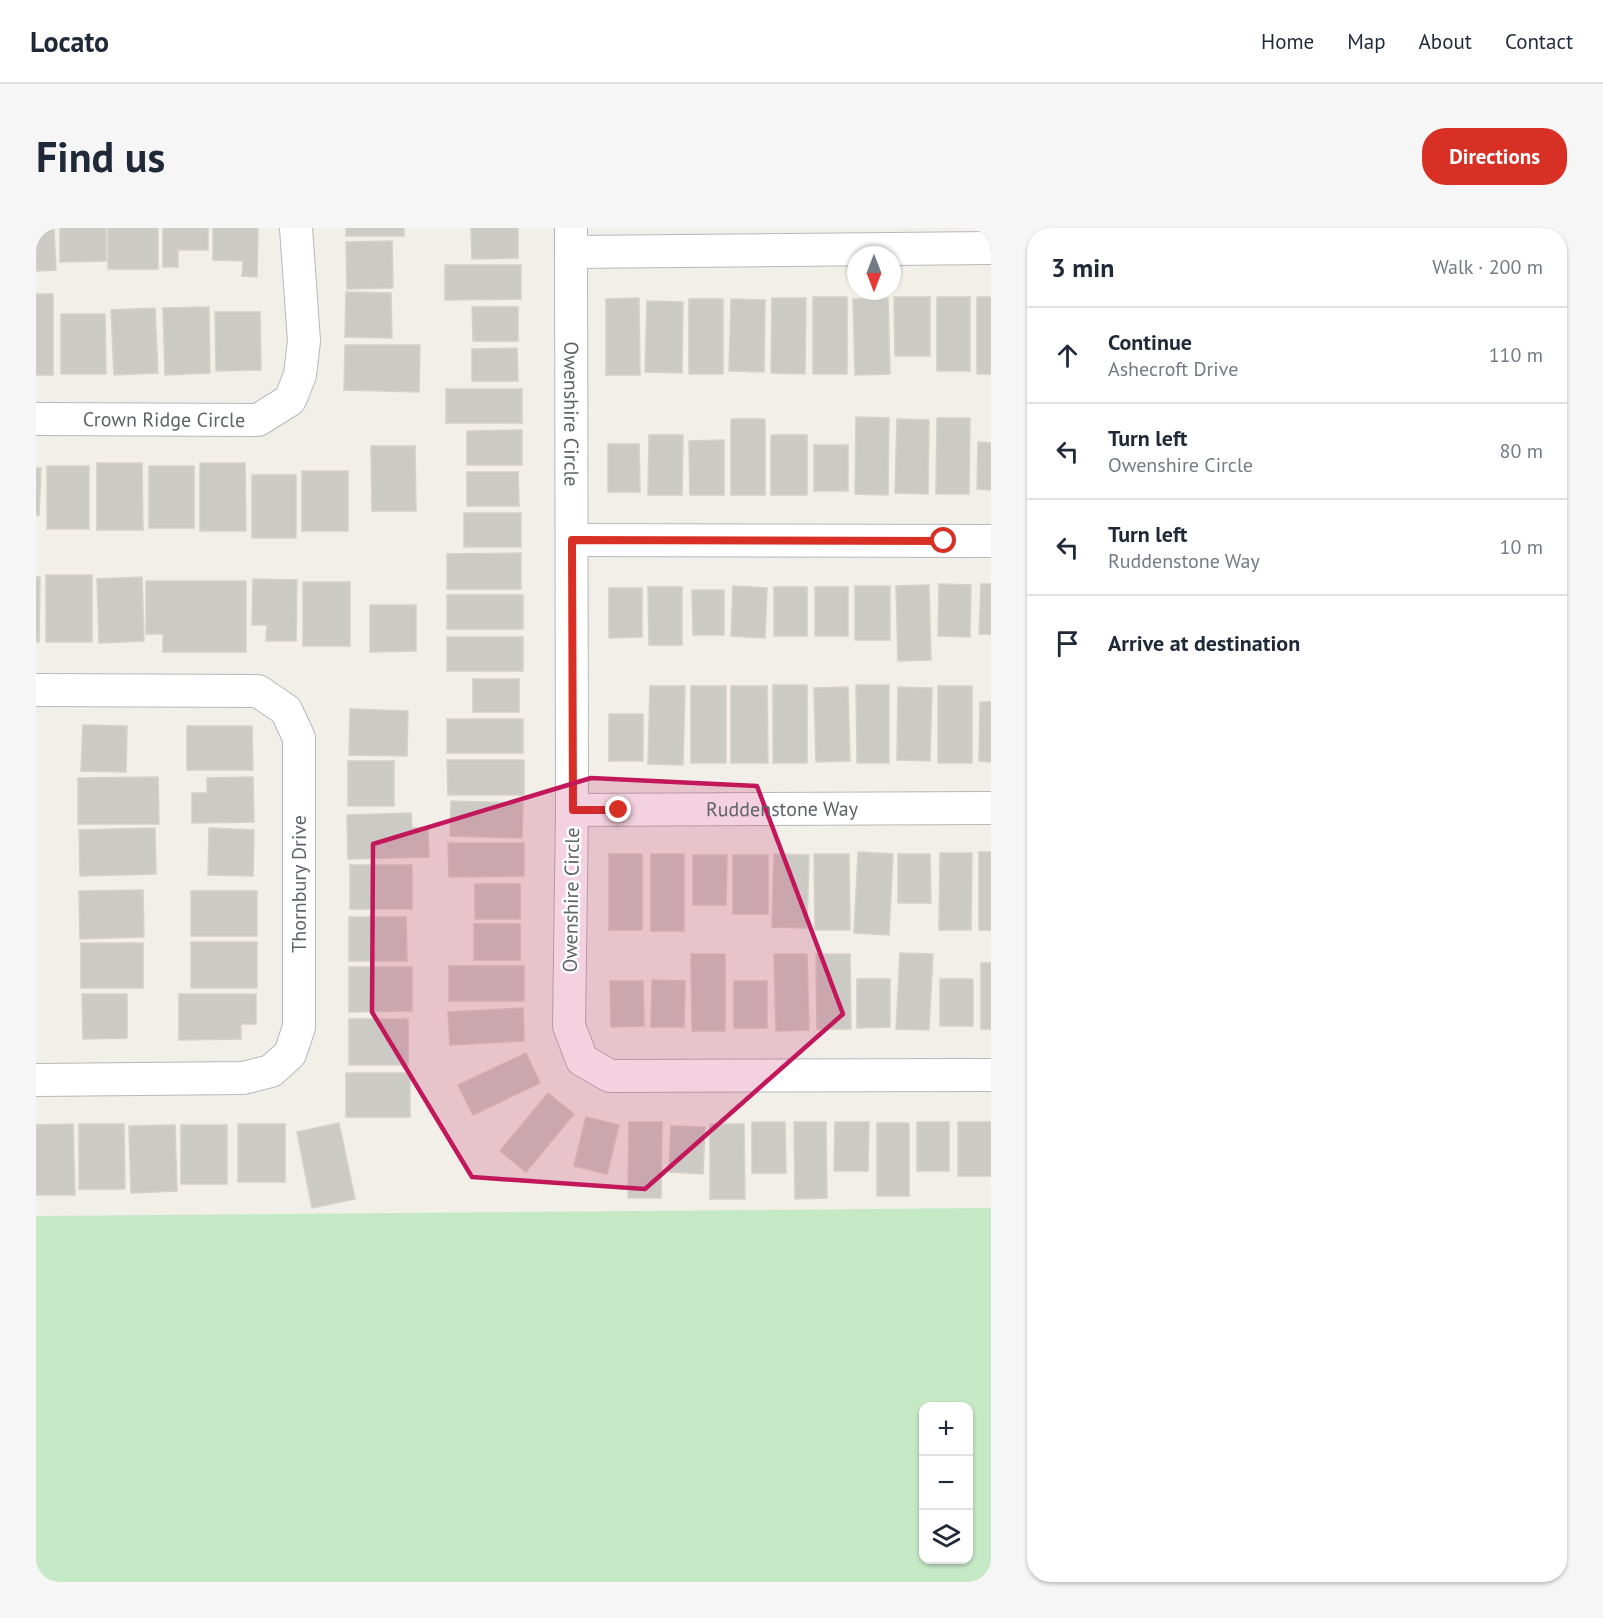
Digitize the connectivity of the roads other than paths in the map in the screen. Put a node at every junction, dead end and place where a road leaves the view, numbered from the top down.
1 (296, 228) edge
2 (571, 240) edge
3 (991, 248) edge
4 (36, 419) edge
5 (572, 540) junction
6 (991, 541) edge
7 (36, 690) edge
8 (991, 808) edge
9 (573, 810) junction
10 (991, 1075) edge
11 (36, 1080) edge

1 - 4 street, Crown Ridge Circle
2 - 3 street, Owenshire Circle
2 - 5 street, Owenshire Circle
5 - 6 street
5 - 9 street, Owenshire Circle
7 - 11 street, Thornbury Drive
8 - 9 street, Ruddenstone Way
9 - 10 street, Owenshire Circle

